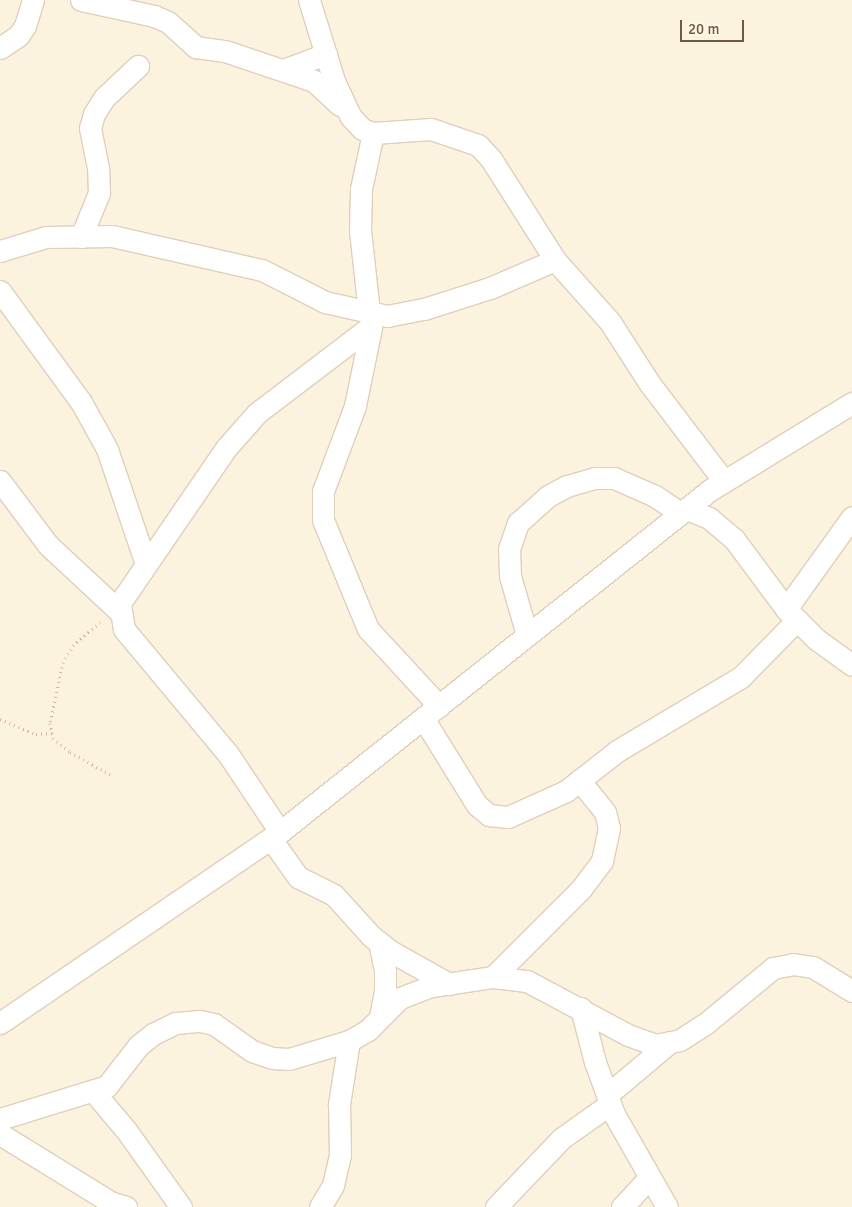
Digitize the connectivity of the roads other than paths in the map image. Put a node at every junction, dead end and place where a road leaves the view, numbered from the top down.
1 (33, 0) edge
2 (81, 0) edge
3 (310, 0) edge
4 (0, 48) edge
5 (326, 54) junction
6 (138, 66) dead end
7 (283, 70) junction
8 (349, 114) junction
9 (373, 133) junction
10 (81, 237) junction
11 (4, 255) edge
12 (555, 260) junction
13 (0, 292) edge
14 (371, 317) junction
15 (852, 403) edge
16 (0, 481) edge
17 (724, 481) junction
18 (683, 511) junction
19 (852, 517) edge
20 (146, 564) junction
21 (116, 608) junction
22 (791, 614) junction
23 (527, 636) junction
24 (852, 665) edge
25 (431, 712) junction
26 (579, 780) junction
27 (275, 835) junction
28 (379, 942) junction
29 (493, 977) junction
30 (449, 984) junction
31 (852, 991) edge
32 (581, 1008) junction
33 (380, 1017) junction
34 (0, 1022) edge
35 (349, 1041) junction
36 (670, 1042) junction
37 (93, 1092) junction
38 (609, 1099) junction
39 (0, 1118) edge
40 (0, 1134) edge
41 (649, 1178) junction
42 (126, 1207) edge
43 (181, 1207) edge
44 (320, 1207) edge
45 (496, 1207) edge
46 (622, 1207) edge
47 (667, 1207) edge

1 - 4 street
2 - 7 street
3 - 5 street
5 - 7 street
5 - 8 street
6 - 10 street
7 - 8 street
8 - 9 street
9 - 12 street
9 - 14 street
10 - 11 street
10 - 14 street
12 - 14 street
12 - 17 street
13 - 20 street
14 - 20 street
14 - 25 street
15 - 17 street
16 - 21 street
17 - 18 street
18 - 22 street
18 - 23 street
18 - 23 street
19 - 22 street
20 - 21 street
21 - 27 street
22 - 24 street
22 - 26 street
23 - 25 street
25 - 26 street
25 - 27 street
26 - 29 street
27 - 28 street
27 - 34 street
28 - 30 street
28 - 33 street
29 - 30 street
29 - 32 street
30 - 33 street
31 - 36 street
32 - 36 street
32 - 38 street
33 - 35 street
35 - 37 street
35 - 44 street
36 - 38 street
37 - 39 street
37 - 43 street
38 - 41 street
38 - 45 street
40 - 42 street
41 - 46 street
41 - 47 street

